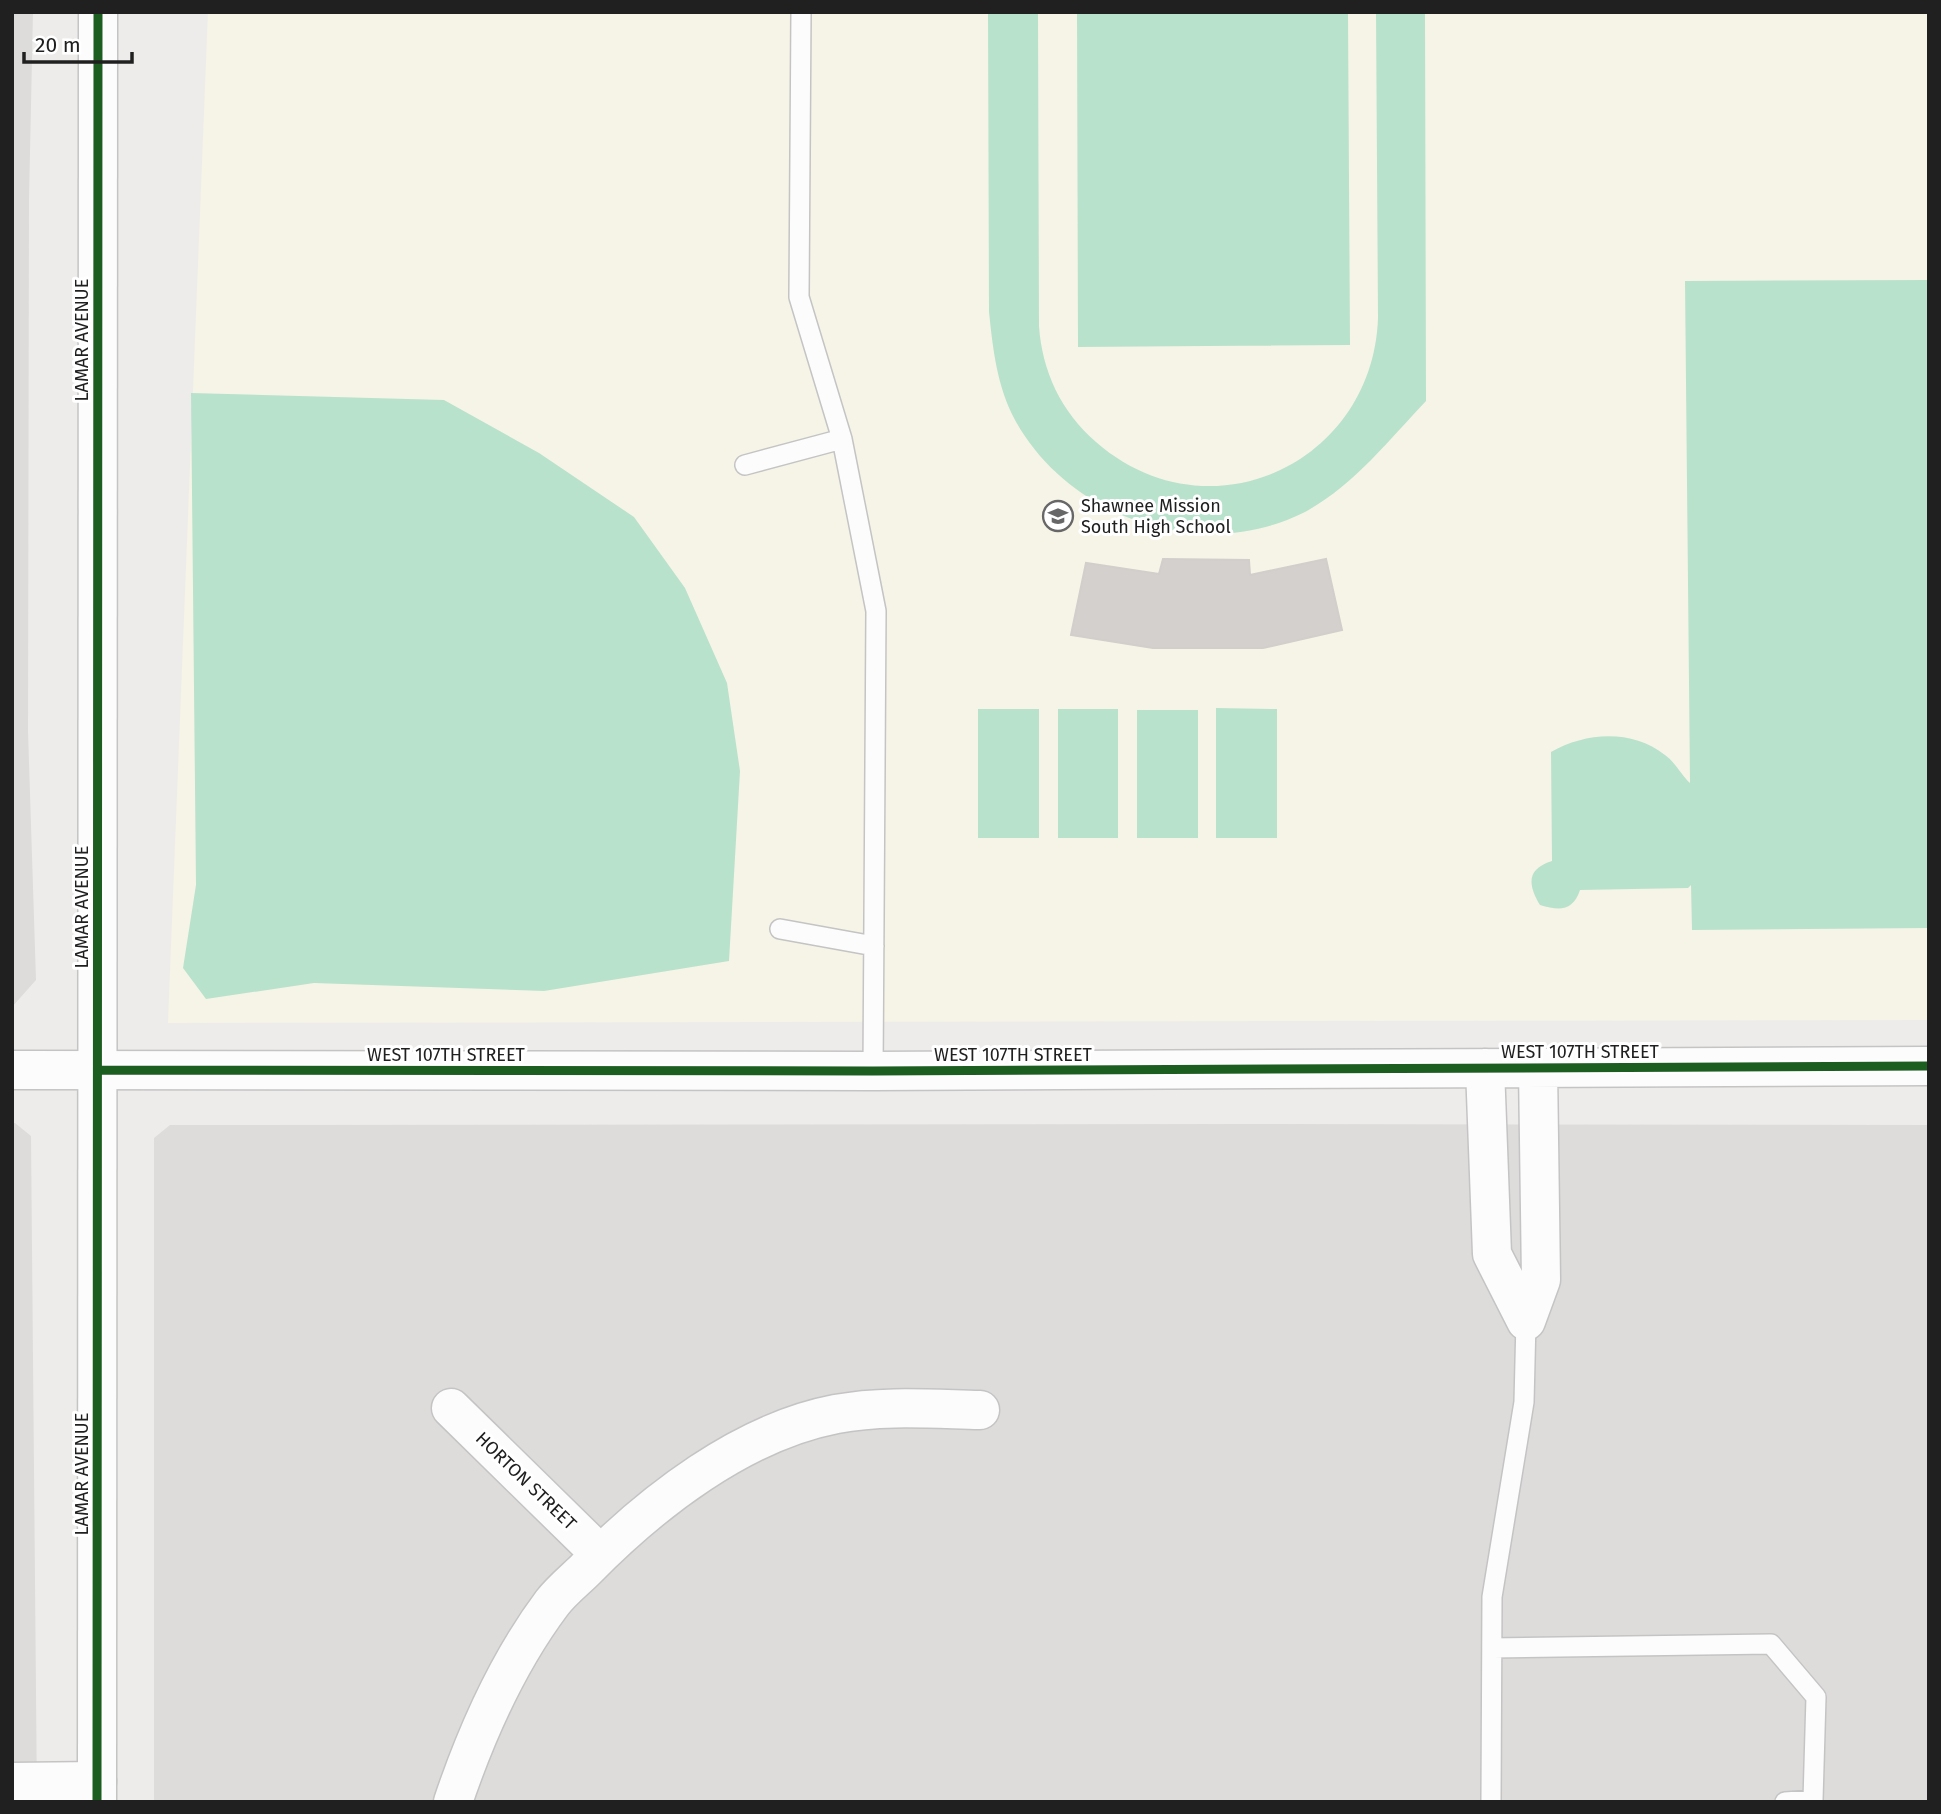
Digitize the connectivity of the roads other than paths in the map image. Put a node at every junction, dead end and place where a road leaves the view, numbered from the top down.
1 (98, 12) edge
2 (801, 12) edge
3 (842, 439) junction
4 (745, 465) dead end
5 (780, 929) dead end
6 (874, 946) junction
7 (1929, 1066) edge
8 (1485, 1068) junction
9 (1538, 1068) junction
10 (12, 1070) edge
11 (98, 1070) junction
12 (873, 1071) junction
13 (1526, 1321) junction
14 (451, 1408) dead end
15 (979, 1410) dead end
16 (600, 1554) junction
17 (1492, 1648) junction
18 (12, 1782) edge
19 (97, 1791) edge
20 (453, 1802) edge
21 (1491, 1802) edge
22 (1785, 1802) edge

1 - 11 street, LAMAR AVENUE
2 - 3 lane
3 - 4 lane
3 - 6 lane
5 - 6 lane
6 - 12 lane
7 - 9 street, WEST 107TH STREET
8 - 9 street, WEST 107TH STREET
8 - 12 street, WEST 107TH STREET
8 - 13 street
9 - 13 street
10 - 11 street, WEST 107TH STREET
11 - 12 street, WEST 107TH STREET
11 - 19 street, LAMAR AVENUE
13 - 17 lane
14 - 16 street, HORTON STREET
15 - 16 street
16 - 20 street
17 - 21 lane
17 - 22 lane
18 - 19 street

